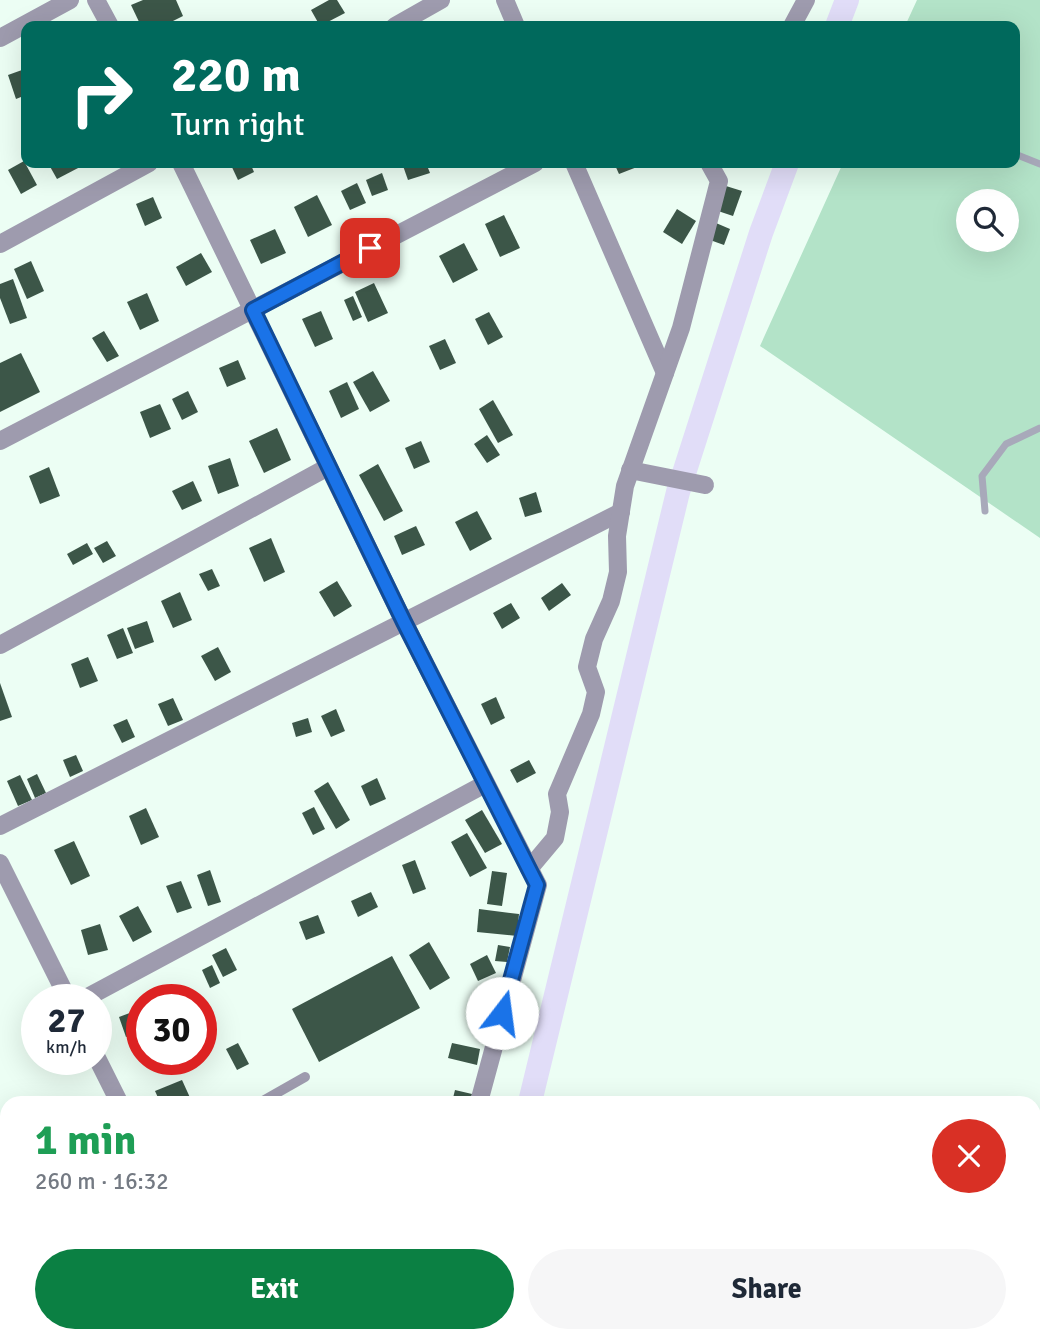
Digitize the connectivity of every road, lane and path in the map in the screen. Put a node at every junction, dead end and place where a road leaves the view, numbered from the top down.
1 (70, 0) edge
2 (96, 0) edge
3 (440, 0) edge
4 (505, 0) edge
5 (806, 0) edge
6 (31, 21) edge
7 (107, 21) edge
8 (404, 21) edge
9 (514, 21) edge
10 (795, 21) edge
11 (21, 27) edge
12 (0, 38) edge
13 (140, 168) edge
14 (183, 168) edge
15 (524, 168) edge
16 (576, 168) edge
17 (712, 168) edge
18 (0, 244) edge
19 (253, 310) junction
20 (665, 373) junction
21 (0, 441) edge
22 (328, 467) junction
23 (630, 470) junction
24 (705, 485) dead end
25 (621, 512) junction
26 (404, 622) junction
27 (0, 645) edge
28 (485, 784) junction
29 (0, 826) edge
30 (0, 863) edge
31 (529, 869) junction
32 (60, 984) edge
33 (112, 984) edge
34 (106, 1075) edge
35 (305, 1077) dead end
36 (116, 1096) edge
37 (272, 1096) edge
38 (481, 1096) edge

1 - 6 street
2 - 7 street
3 - 8 street
4 - 9 street
5 - 10 street
11 - 12 street
13 - 18 street
14 - 19 street
15 - 19 street
16 - 20 street
17 - 20 street
19 - 21 street
19 - 22 street
20 - 23 street
22 - 26 street
22 - 27 street
23 - 24 street
23 - 25 street
25 - 26 street
25 - 31 street
26 - 28 street
26 - 29 street
28 - 31 street
28 - 33 street
30 - 32 street
31 - 38 street
34 - 36 street
35 - 37 lane

